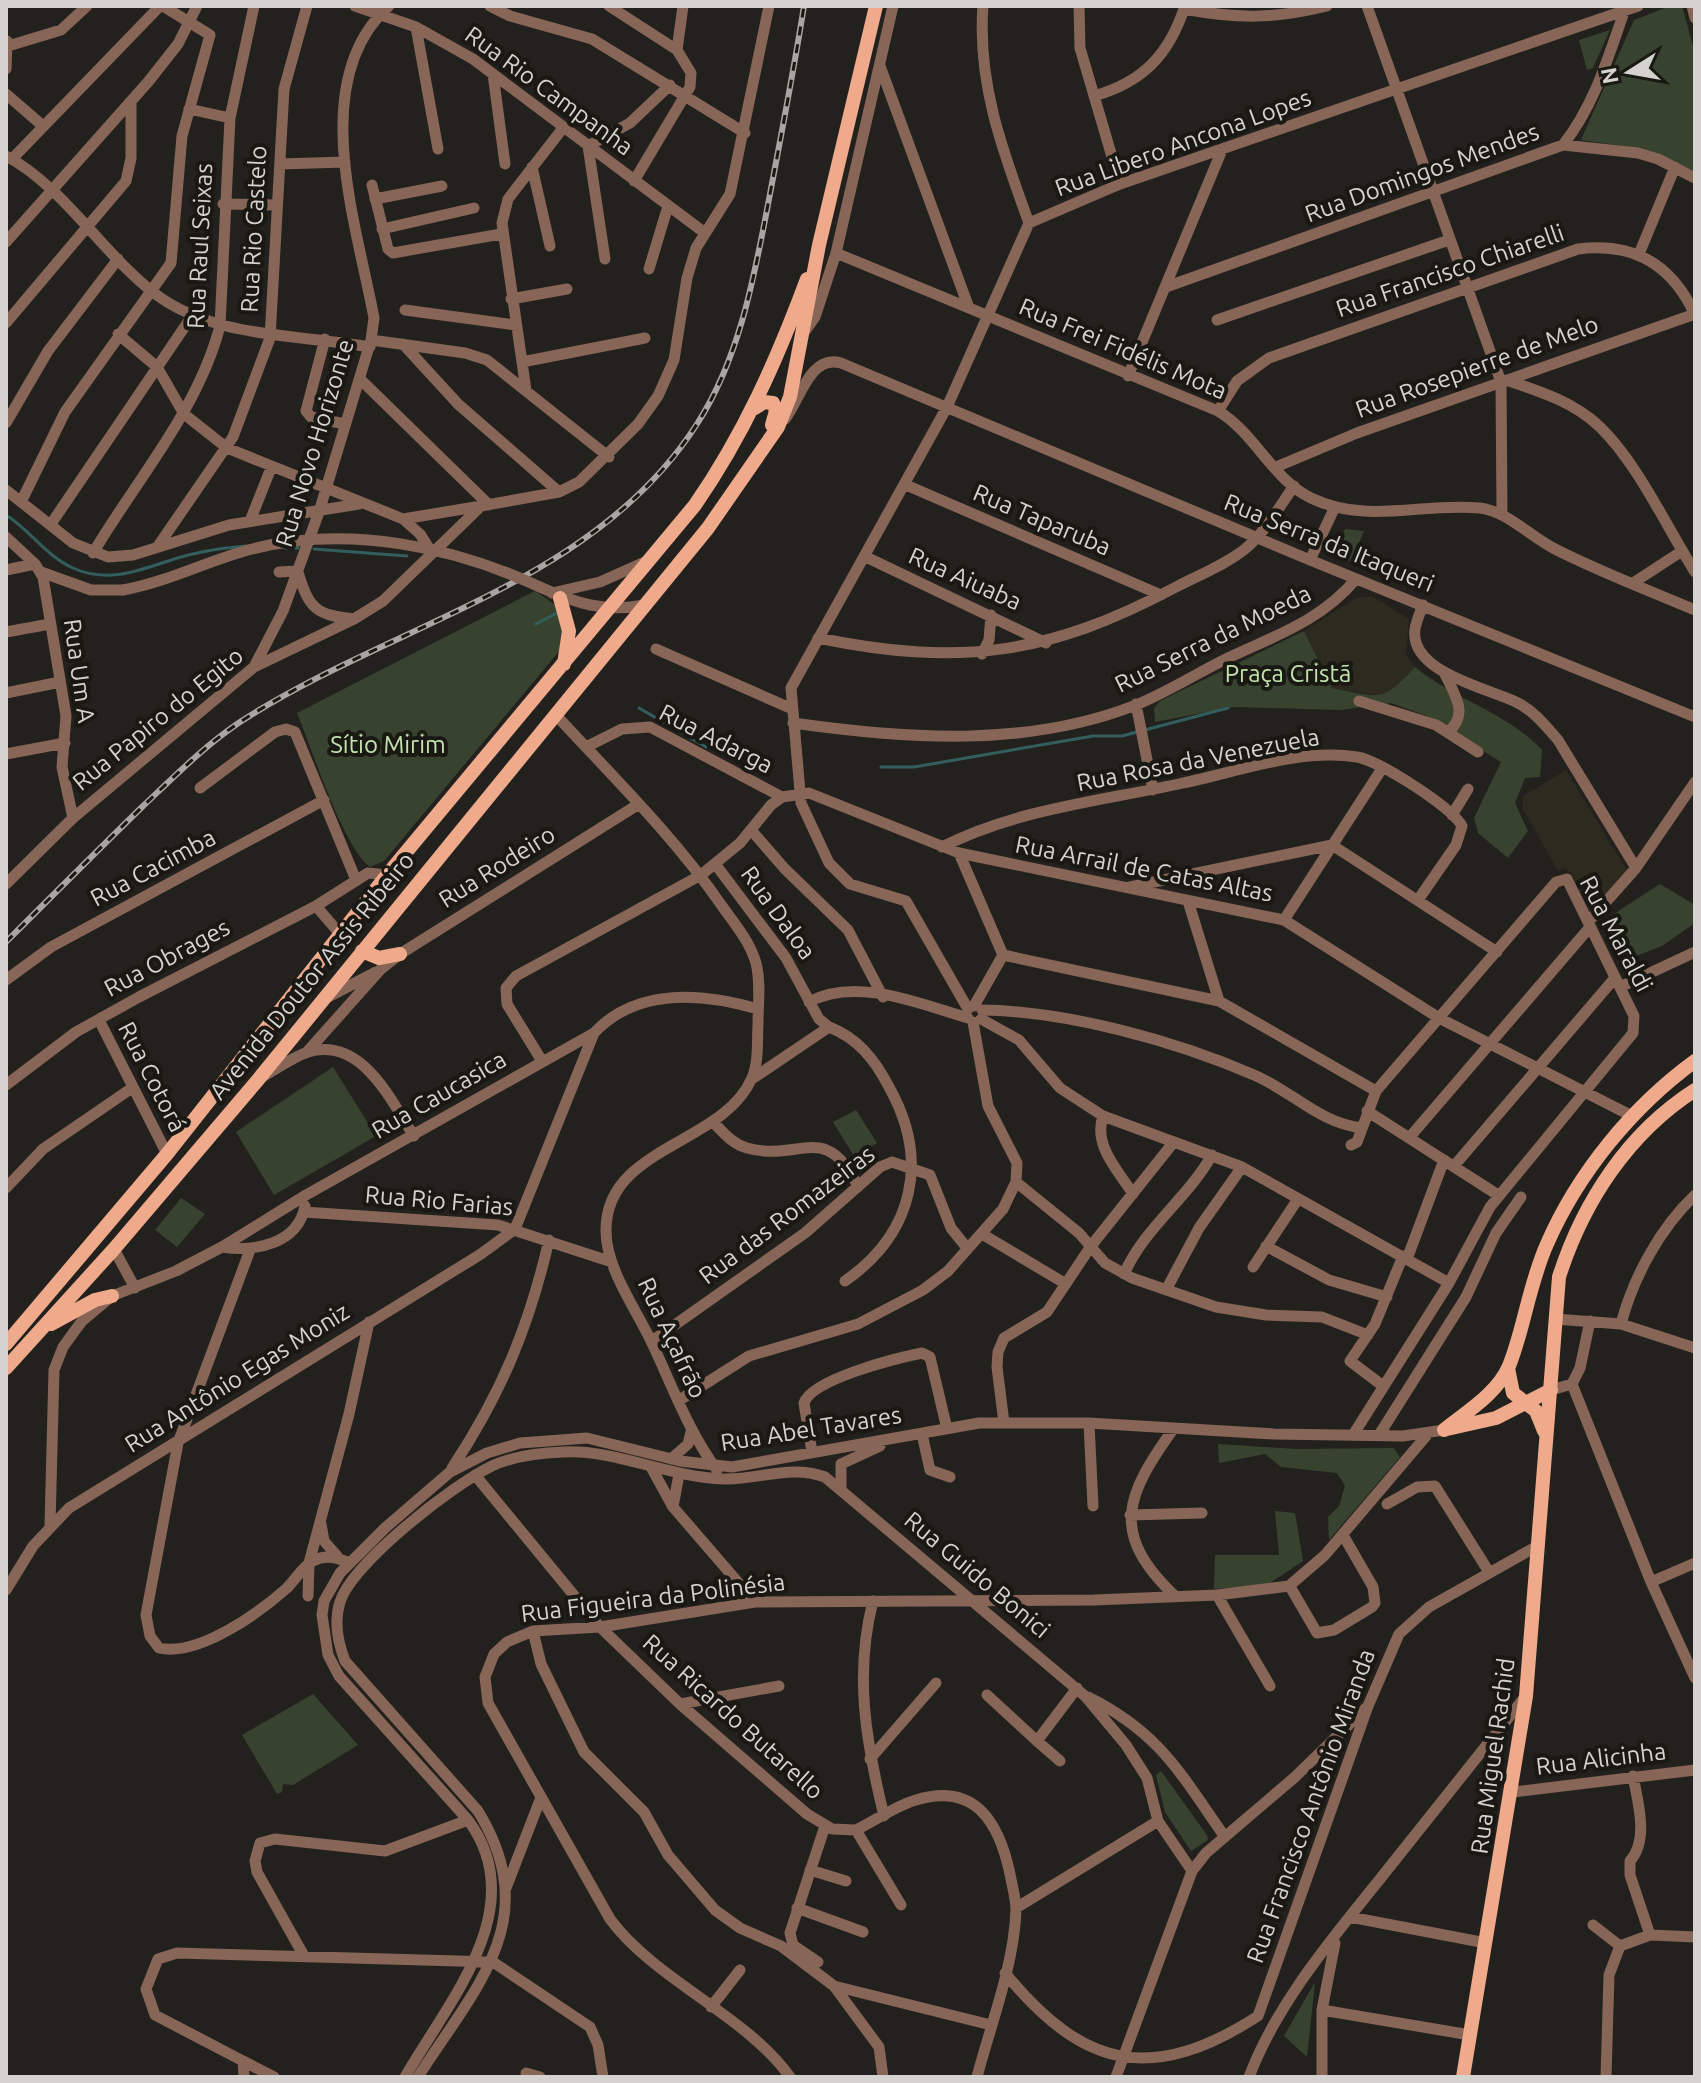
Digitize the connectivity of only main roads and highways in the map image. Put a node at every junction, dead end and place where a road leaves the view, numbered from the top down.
1 (876, 6) edge
2 (819, 245) junction
3 (755, 408) junction
4 (759, 455) junction
5 (551, 593) road end
6 (563, 667) junction
7 (555, 714) junction
8 (520, 718) junction
9 (362, 951) junction
10 (400, 954) road end
11 (1695, 1062) edge
12 (1695, 1090) edge
13 (1547, 1243) junction
14 (1568, 1250) junction
15 (1535, 1273) junction
16 (1559, 1277) junction
17 (112, 1296) road end
18 (40, 1330) junction
19 (6, 1344) edge
20 (6, 1368) edge
21 (1508, 1368) junction
22 (1551, 1390) junction
23 (1488, 1394) junction
24 (1527, 1403) junction
25 (1496, 1418) junction
26 (1546, 1439) junction
27 (1463, 2077) edge

1 - 2 main road
2 - 3 main road, Avenida Doutor Assis Ribeiro
2 - 4 main road
3 - 4 main road
3 - 6 main road, Avenida Doutor Assis Ribeiro
4 - 7 main road, Avenida Doutor Assis Ribeiro
5 - 6 main road
6 - 8 main road, Avenida Doutor Assis Ribeiro
7 - 8 main road
7 - 9 main road, Avenida Doutor Assis Ribeiro
8 - 19 main road, Avenida Doutor Assis Ribeiro
9 - 10 main road
9 - 18 main road, Avenida Doutor Assis Ribeiro
11 - 13 main road, Rua Abel Tavares
12 - 14 main road
13 - 14 main road
13 - 15 main road, Rua Abel Tavares
14 - 16 main road
15 - 16 main road
15 - 21 main road, Rua Abel Tavares
16 - 22 main road
17 - 18 main road
18 - 20 main road, Avenida Doutor Assis Ribeiro
21 - 23 main road, Rua Abel Tavares
21 - 24 main road
22 - 24 main road, Rua Abel Tavares
22 - 26 main road, Rua Miguel Rachid
23 - 25 main road
23 - 25 main road, Rua Abel Tavares
24 - 25 main road, Rua Abel Tavares
24 - 26 main road
26 - 27 main road, Rua Miguel Rachid

